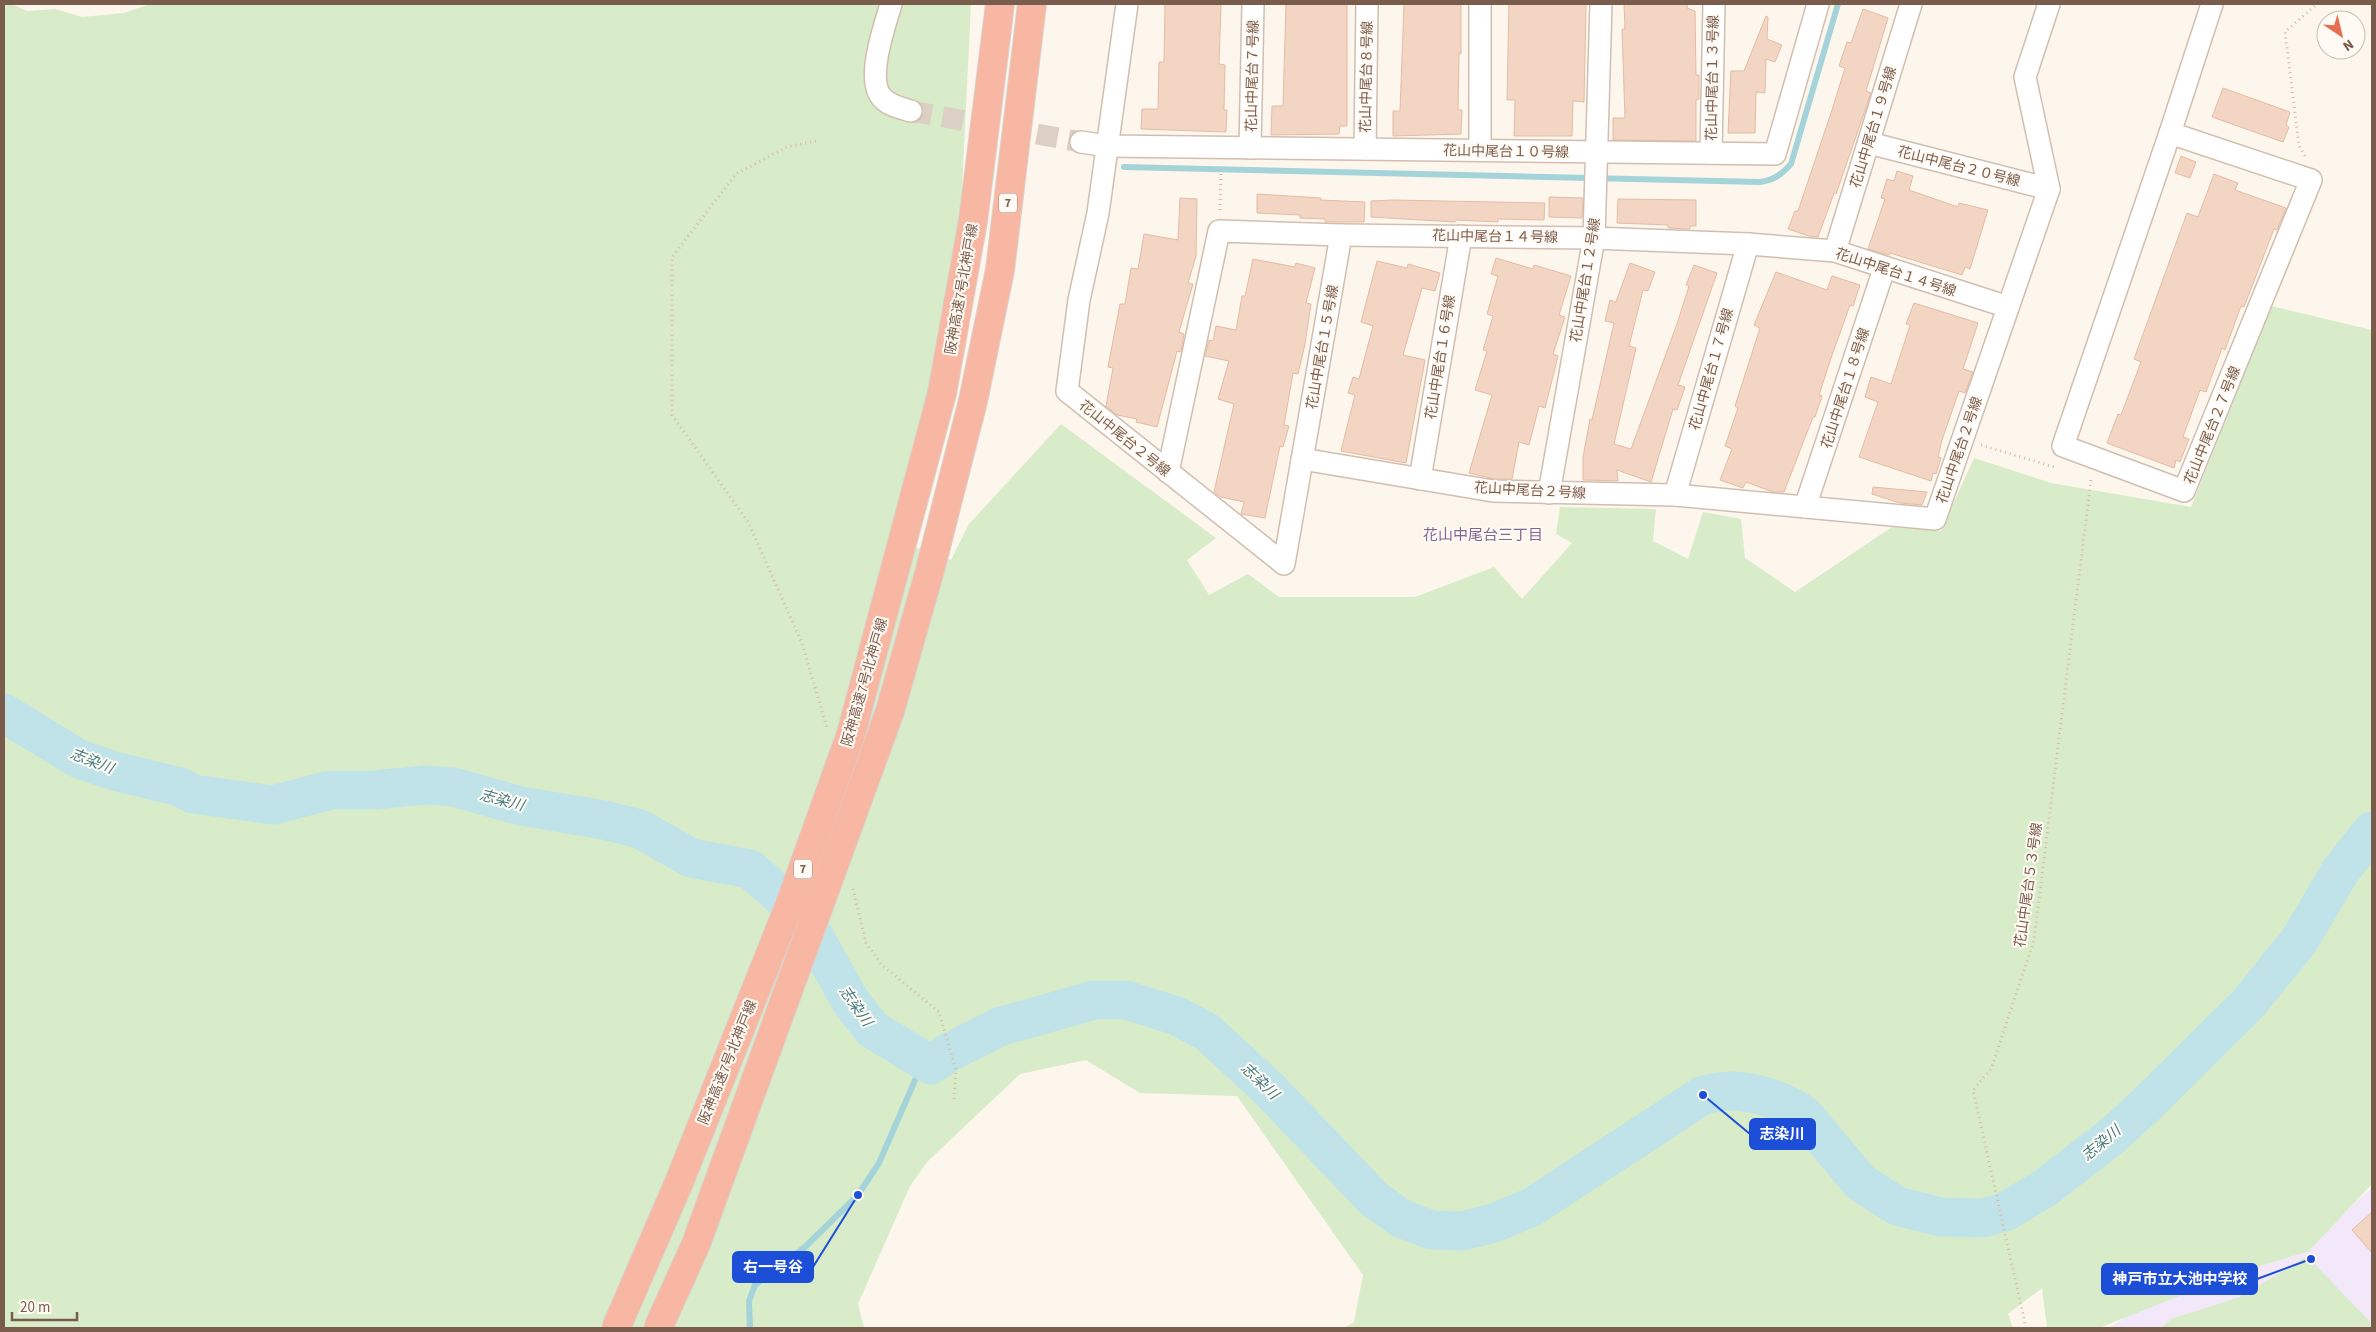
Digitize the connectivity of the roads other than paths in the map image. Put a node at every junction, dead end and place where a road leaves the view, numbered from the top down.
1 (891, 4) edge
2 (1000, 4) edge
3 (1032, 4) edge
4 (1127, 4) edge
5 (1253, 4) edge
6 (1367, 4) edge
7 (1480, 4) edge
8 (1601, 4) edge
9 (1714, 4) edge
10 (1818, 4) edge
11 (1912, 4) edge
12 (2049, 4) edge
13 (2212, 4) edge
14 (910, 111) tunnel mouth
15 (2170, 133) junction
16 (1081, 142) tunnel mouth
17 (1869, 142) junction
18 (1107, 146) junction
19 (1250, 148) junction
20 (1365, 149) junction
21 (1480, 150) junction
22 (1711, 153) junction
23 (1598, 157) junction
24 (2049, 189) junction
25 (1341, 235) junction
26 (1461, 236) junction
27 (1594, 238) junction
28 (1748, 244) junction
29 (1835, 251) junction
30 (1884, 269) junction
31 (2008, 307) junction
32 (1302, 459) junction
33 (1168, 472) junction
34 (1420, 479) junction
35 (1549, 493) junction
36 (1675, 495) junction
37 (1805, 507) junction
38 (616, 1328) edge
39 (658, 1328) edge

1 - 14 street
2 - 38 highway, 阪神高速7号北神戸線 / 7, bridge
3 - 39 highway, 7, bridge
4 - 18 street, 花山中尾台２号線
5 - 19 street, 花山中尾台７号線
6 - 20 street, 花山中尾台８号線
7 - 21 street
8 - 23 street, 花山中尾台１２号線
9 - 22 street, 花山中尾台１３号線
10 - 22 street, 花山中尾台１０号線
11 - 17 street, 花山中尾台１９号線
12 - 24 street
13 - 15 street, 花山中尾台２７号線
15 - 15 street, 花山中尾台２７号線
16 - 18 street, 花山中尾台１０号線
17 - 24 street, 花山中尾台２０号線
17 - 29 street, 花山中尾台１９号線
18 - 19 street, 花山中尾台１０号線
18 - 33 street, 花山中尾台２号線
19 - 20 street, 花山中尾台１０号線
20 - 21 street, 花山中尾台１０号線
21 - 23 street, 花山中尾台１０号線
22 - 23 street, 花山中尾台１０号線
23 - 27 street, 花山中尾台１２号線
24 - 31 street, 花山中尾台２号線
25 - 26 street, 花山中尾台１４号線
25 - 32 street, 花山中尾台１５号線
25 - 33 street, 花山中尾台１４号線
26 - 27 street, 花山中尾台１４号線
26 - 34 street, 花山中尾台１６号線
27 - 28 street, 花山中尾台１４号線
27 - 35 street, 花山中尾台１２号線
28 - 29 street, 花山中尾台１４号線
28 - 36 street, 花山中尾台１７号線
29 - 30 street, 花山中尾台１４号線
30 - 31 street, 花山中尾台１４号線
30 - 37 street, 花山中尾台１８号線
31 - 37 street, 花山中尾台２号線
32 - 33 street, 花山中尾台２号線
32 - 34 street, 花山中尾台２号線
34 - 35 street, 花山中尾台２号線
35 - 36 street, 花山中尾台２号線
36 - 37 street, 花山中尾台２号線

